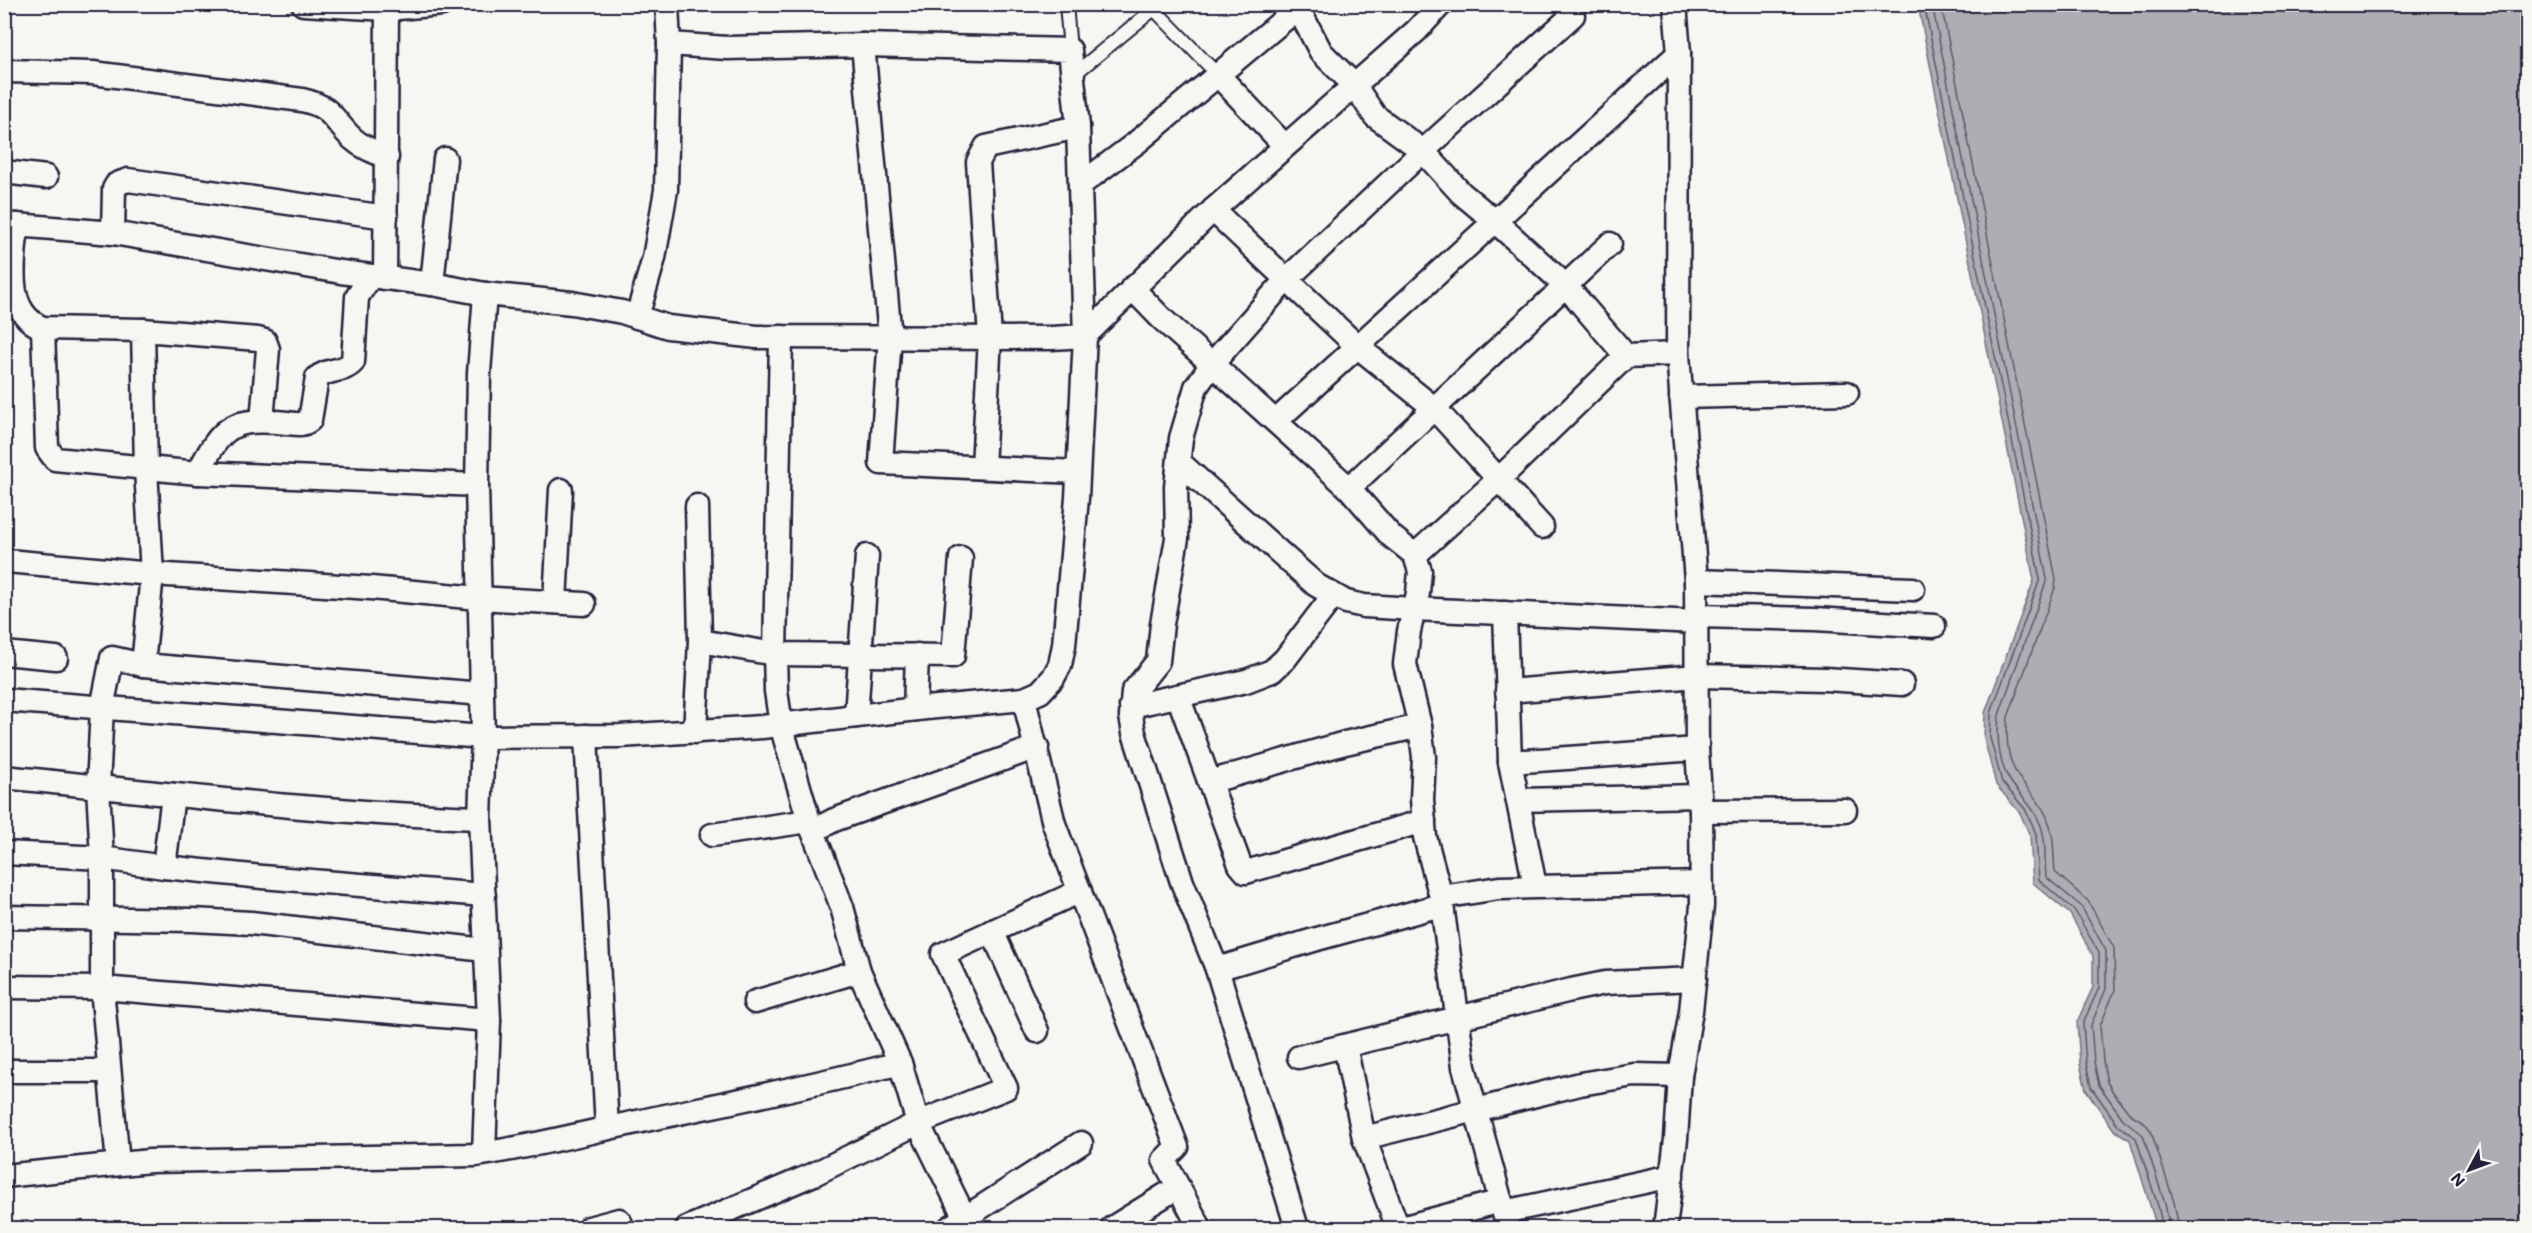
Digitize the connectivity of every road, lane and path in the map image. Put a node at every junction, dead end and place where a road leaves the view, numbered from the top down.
1 (303, 4) edge
2 (442, 4) edge
3 (667, 4) edge
4 (1066, 4) edge
5 (1441, 4) edge
6 (1675, 4) edge
7 (1301, 6) edge
8 (1157, 7) edge
9 (387, 9) junction
10 (1573, 15) dead end
11 (669, 44) junction
12 (863, 45) junction
13 (1070, 50) junction
14 (1679, 53) junction
15 (4, 71) edge
16 (1073, 75) junction
17 (1218, 75) junction
18 (1354, 85) junction
19 (1078, 127) junction
20 (1285, 146) junction
21 (1423, 151) junction
22 (387, 157) junction
23 (445, 159) dead end
24 (4, 172) edge
25 (46, 177) dead end
26 (1080, 185) junction
27 (1214, 210) junction
28 (386, 218) junction
29 (1496, 222) junction
30 (11, 224) edge
31 (113, 233) junction
32 (1610, 244) dead end
33 (378, 277) junction
34 (1286, 280) junction
35 (432, 284) junction
36 (1566, 286) junction
37 (1132, 288) junction
38 (485, 294) junction
39 (637, 317) junction
40 (42, 328) junction
41 (143, 330) junction
42 (1085, 336) junction
43 (782, 337) junction
44 (890, 337) junction
45 (990, 338) junction
46 (1358, 347) junction
47 (1678, 354) junction
48 (1626, 356) junction
49 (1212, 364) junction
50 (1847, 393) dead end
51 (1680, 397) junction
52 (1434, 408) junction
53 (1277, 420) junction
54 (262, 421) junction
55 (1179, 462) junction
56 (983, 467) junction
57 (146, 469) junction
58 (1077, 472) junction
59 (198, 473) junction
60 (1498, 480) junction
61 (477, 485) junction
62 (1349, 488) junction
63 (561, 490) dead end
64 (697, 506) dead end
65 (1542, 527) dead end
66 (1414, 555) junction
67 (867, 556) dead end
68 (961, 558) dead end
69 (7, 561) dead end
70 (152, 574) junction
71 (1696, 580) junction
72 (1913, 589) dead end
73 (1333, 596) junction
74 (479, 598) junction
75 (555, 602) junction
76 (584, 604) dead end
77 (1414, 609) junction
78 (1505, 613) junction
79 (1697, 619) junction
80 (1934, 626) dead end
81 (700, 641) junction
82 (4, 653) edge
83 (775, 654) junction
84 (860, 654) junction
85 (917, 655) junction
86 (56, 658) dead end
87 (143, 665) junction
88 (1698, 676) junction
89 (1902, 684) dead end
90 (1507, 691) junction
91 (482, 694) junction
92 (1178, 696) junction
93 (1024, 699) junction
94 (4, 700) edge
95 (1131, 706) junction
96 (102, 708) junction
97 (915, 709) junction
98 (856, 716) junction
99 (780, 725) junction
100 (1420, 726) junction
101 (695, 732) junction
102 (483, 736) junction
103 (586, 736) junction
104 (1037, 747) junction
105 (1697, 750) junction
106 (1510, 762) junction
107 (4, 777) edge
108 (1209, 782) junction
109 (98, 787) junction
110 (173, 795) junction
111 (1519, 800) junction
112 (1701, 804) junction
113 (1845, 810) dead end
114 (480, 818) junction
115 (1424, 820) junction
116 (811, 826) junction
117 (712, 835) dead end
118 (4, 853) edge
119 (102, 858) junction
120 (164, 867) junction
121 (1701, 883) junction
122 (1535, 886) junction
123 (1080, 891) junction
124 (484, 895) junction
125 (1441, 901) junction
126 (4, 917) edge
127 (102, 918) junction
128 (993, 931) junction
129 (485, 950) junction
130 (1217, 969) junction
131 (859, 971) junction
132 (1695, 979) junction
133 (4, 987) edge
134 (102, 988) junction
135 (755, 1002) dead end
136 (1457, 1018) junction
137 (489, 1020) junction
138 (1037, 1031) dead end
139 (1345, 1046) junction
140 (1299, 1057) dead end
141 (900, 1063) junction
142 (4, 1071) edge
143 (108, 1071) junction
144 (1680, 1076) junction
145 (1476, 1110) junction
146 (918, 1123) junction
147 (607, 1128) junction
148 (1364, 1138) junction
149 (1081, 1143) dead end
150 (484, 1154) junction
151 (118, 1164) junction
152 (4, 1176) edge
153 (1672, 1176) junction
154 (1178, 1187) junction
155 (1504, 1214) edge
156 (961, 1226) edge
157 (589, 1228) edge
158 (623, 1228) edge
159 (687, 1228) edge
160 (1112, 1228) edge
161 (1200, 1228) edge
162 (1297, 1228) edge
163 (1400, 1228) edge
164 (1665, 1228) edge

1 - 9 street
2 - 9 street
3 - 11 street
4 - 13 lane
5 - 18 street
6 - 14 street
7 - 17 street
7 - 18 street
8 - 16 lane
8 - 17 lane
9 - 22 street
10 - 21 street
11 - 12 street
11 - 39 street
12 - 13 street
12 - 44 street
13 - 16 street
14 - 29 street
14 - 47 street
15 - 22 street
16 - 19 street
17 - 20 street
17 - 26 street
18 - 20 street
18 - 21 street
19 - 26 street
19 - 45 street
20 - 27 street
21 - 29 street
21 - 34 street
22 - 28 street
23 - 35 street
24 - 25 street
26 - 42 street
27 - 34 street
27 - 37 street
28 - 31 street
28 - 33 street
29 - 36 street
29 - 46 street
30 - 31 street
30 - 40 street
31 - 33 street
32 - 36 street
33 - 35 street
33 - 54 street
34 - 46 street
34 - 49 street
35 - 38 street
36 - 48 street
36 - 52 street
37 - 42 street
37 - 49 street
38 - 39 street
38 - 61 street
39 - 43 street
40 - 41 street
40 - 57 street
41 - 54 street
41 - 57 street
42 - 45 street
42 - 58 street
43 - 44 street
43 - 83 street
44 - 45 street
44 - 56 street
45 - 56 street
46 - 52 street
46 - 53 street
47 - 48 street
47 - 51 street
48 - 60 street
49 - 53 street
49 - 55 street
50 - 51 street
51 - 71 street
52 - 60 street
52 - 62 street
53 - 62 street
54 - 59 street
55 - 73 street
55 - 95 street
56 - 58 street
57 - 59 street
57 - 70 street
58 - 93 street
59 - 61 street
60 - 65 street
60 - 66 street
61 - 74 street
62 - 66 street
63 - 75 street
64 - 81 street
66 - 77 street
67 - 84 street
68 - 85 street
69 - 70 street
70 - 74 street
70 - 87 street
71 - 72 street
71 - 79 street
73 - 77 street
73 - 92 street
74 - 75 street
74 - 91 street
75 - 76 street
77 - 78 street
77 - 100 street
78 - 79 street
78 - 90 street
79 - 80 street
79 - 88 street
81 - 83 street
81 - 101 street
82 - 86 street
83 - 84 street
83 - 99 street
84 - 85 street
84 - 98 street
85 - 97 street
87 - 91 street
87 - 96 street
88 - 89 street
88 - 90 street
88 - 105 street
90 - 106 street
91 - 102 street
92 - 95 street
92 - 108 street
93 - 97 street
93 - 104 street
94 - 96 street
95 - 130 street
96 - 102 street
96 - 109 street
97 - 98 street
98 - 99 street
99 - 101 street
99 - 116 street
100 - 108 street
100 - 115 street
101 - 103 street
102 - 103 street
102 - 114 street
103 - 147 street
104 - 116 street
104 - 123 street
105 - 106 street
105 - 112 street
106 - 111 street
107 - 109 street
108 - 115 street
109 - 110 street
109 - 119 street
110 - 114 street
110 - 120 street
111 - 112 street
111 - 122 street
112 - 113 street
112 - 121 street
114 - 124 street
115 - 125 street
116 - 117 street
116 - 131 street
118 - 119 street
119 - 120 street
119 - 127 street
120 - 124 street
121 - 122 street
121 - 132 street
122 - 125 street
123 - 128 street
123 - 154 street
124 - 129 street
125 - 130 street
125 - 136 street
126 - 127 street
127 - 129 street
127 - 134 street
128 - 138 street
128 - 146 street
129 - 137 street
130 - 162 street
131 - 135 street
131 - 141 street
132 - 136 street
132 - 144 street
133 - 134 street
134 - 137 street
134 - 143 street
136 - 139 street
136 - 145 street
137 - 150 street
139 - 140 street
139 - 148 street
141 - 146 street
141 - 147 street
142 - 143 street
143 - 151 street
144 - 145 street
144 - 153 street
145 - 148 street
145 - 155 street
146 - 156 street
146 - 159 street
147 - 150 street
148 - 163 street
149 - 156 street
150 - 151 street
151 - 152 street
153 - 155 street
153 - 164 street
154 - 160 street
154 - 161 street
155 - 163 street
157 - 158 street

